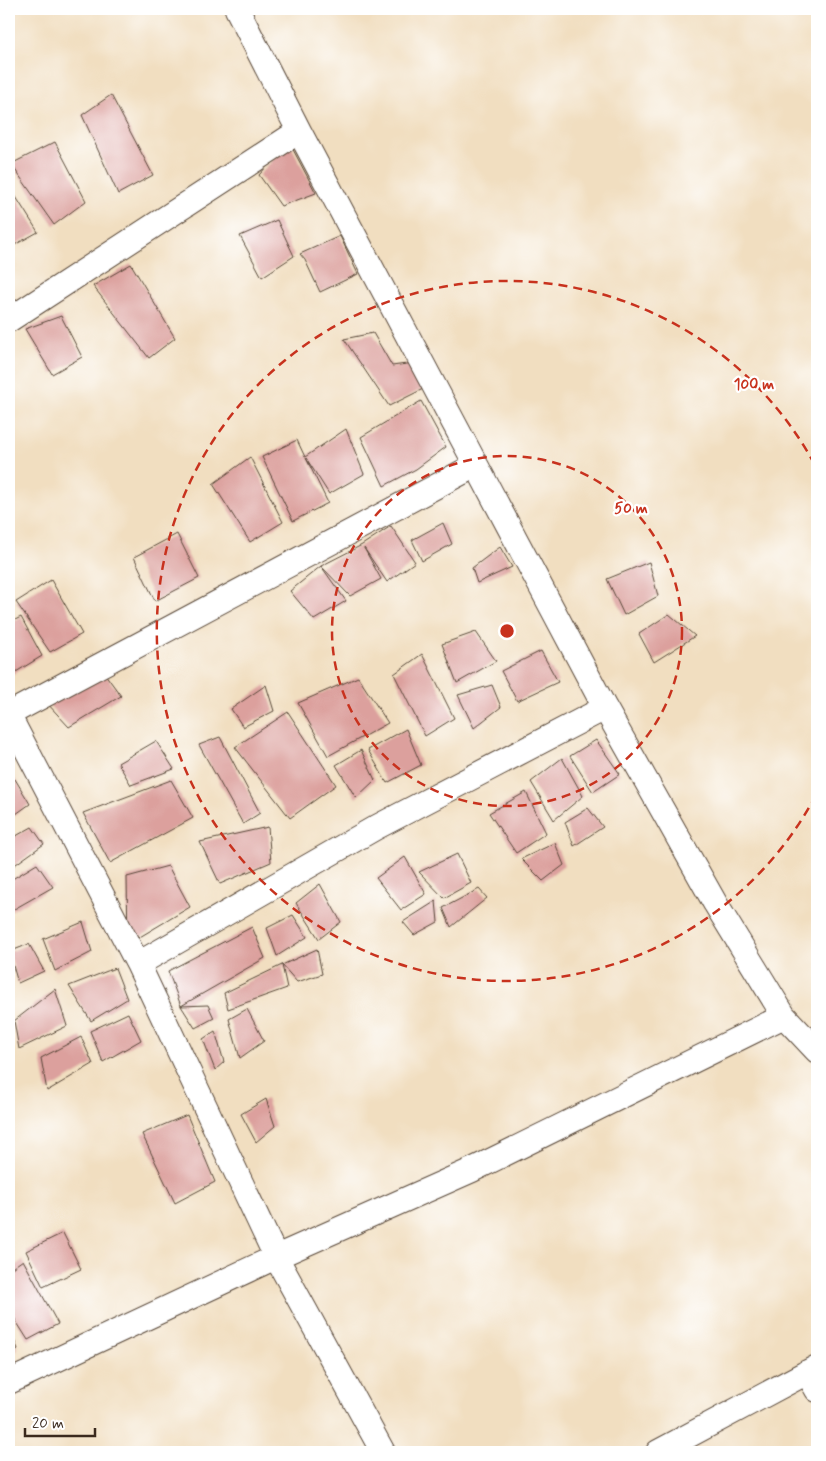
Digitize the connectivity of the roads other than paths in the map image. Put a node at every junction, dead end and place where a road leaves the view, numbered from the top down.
1 (237, 9) edge
2 (299, 131) junction
3 (9, 320) edge
4 (476, 465) junction
5 (605, 708) junction
6 (9, 715) edge
7 (138, 964) junction
8 (784, 1016) junction
9 (817, 1051) edge
10 (276, 1257) junction
11 (814, 1376) edge
12 (9, 1382) edge
13 (383, 1452) edge
14 (658, 1452) edge

1 - 2 street
2 - 3 street
2 - 4 street
4 - 5 street
4 - 6 street
5 - 7 street
5 - 8 street
6 - 7 street
7 - 10 street
8 - 9 street
8 - 10 street
10 - 12 street
10 - 13 street
11 - 14 street

